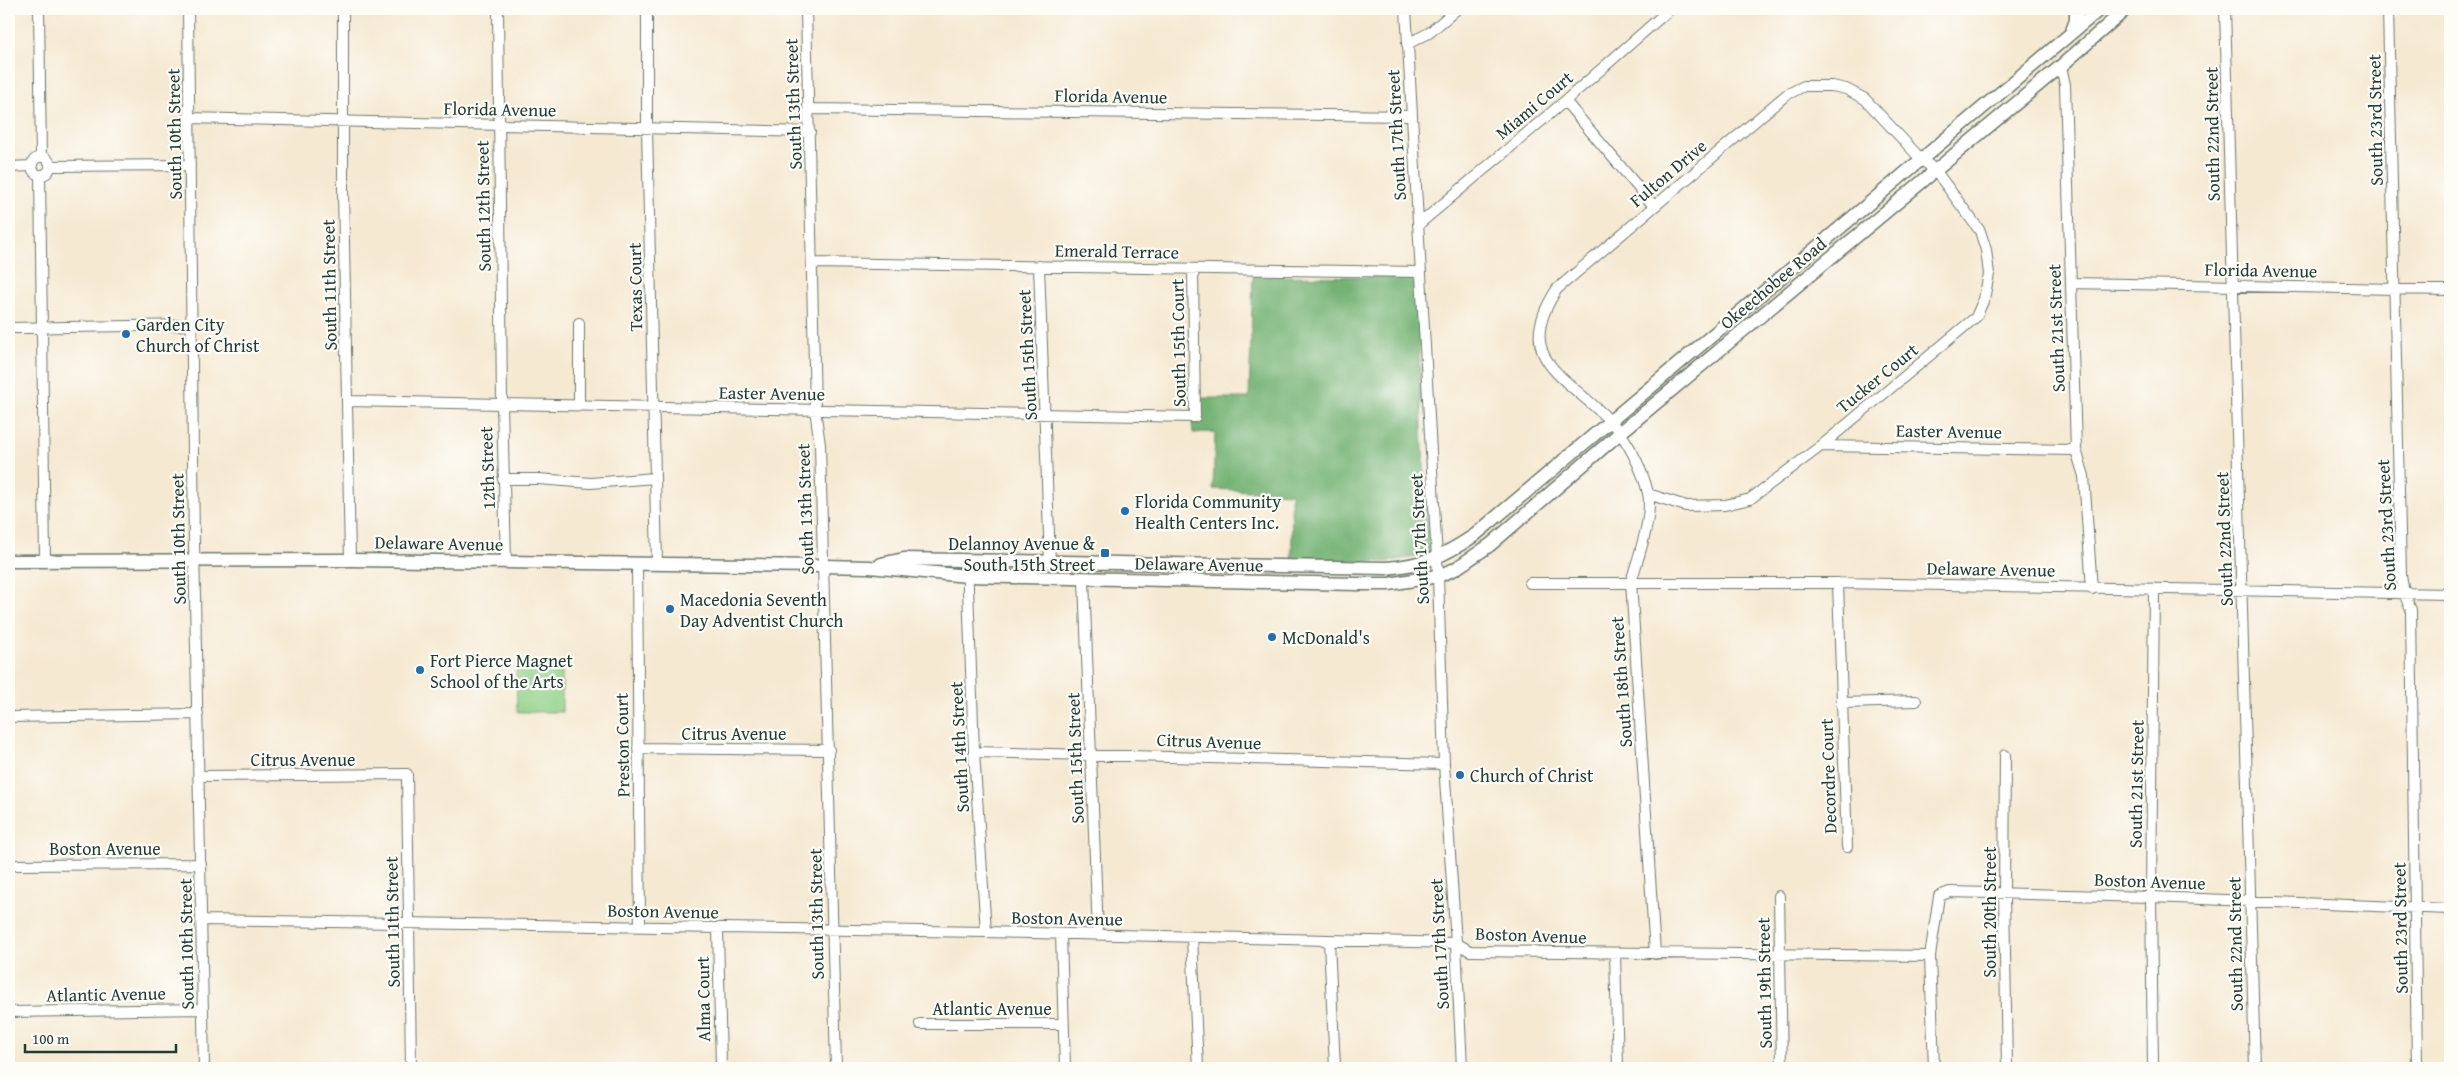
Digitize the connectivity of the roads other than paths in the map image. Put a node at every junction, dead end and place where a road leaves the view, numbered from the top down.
1 (39, 9) edge
2 (188, 9) edge
3 (343, 9) edge
4 (498, 9) edge
5 (647, 9) edge
6 (806, 9) edge
7 (1406, 9) edge
8 (1457, 9) edge
9 (1670, 9) edge
10 (2076, 9) edge
11 (2100, 9) edge
12 (2126, 9) edge
13 (2225, 9) edge
14 (2388, 9) edge
15 (2072, 31) junction
16 (1407, 44) junction
17 (2062, 66) junction
18 (1565, 101) junction
19 (810, 109) junction
20 (1412, 116) junction
21 (189, 118) junction
22 (344, 122) junction
23 (498, 125) junction
24 (647, 128) junction
25 (810, 132) junction
26 (41, 157) junction
27 (1920, 158) junction
28 (190, 164) junction
29 (32, 166) junction
30 (50, 166) junction
31 (9, 167) edge
32 (1935, 170) junction
33 (40, 175) junction
34 (1654, 206) junction
35 (1418, 224) junction
36 (812, 263) junction
37 (1040, 266) junction
38 (1193, 269) junction
39 (1420, 272) junction
40 (2071, 283) junction
41 (2232, 285) junction
42 (2395, 290) junction
43 (2450, 290) edge
44 (579, 323) dead end
45 (193, 325) junction
46 (42, 327) junction
47 (9, 328) edge
48 (348, 401) junction
49 (502, 404) junction
50 (579, 406) junction
51 (654, 407) junction
52 (815, 409) junction
53 (1047, 416) junction
54 (1195, 417) joint
55 (1609, 420) junction
56 (1620, 433) junction
57 (1821, 446) junction
58 (2076, 450) junction
59 (655, 478) junction
60 (503, 479) junction
61 (1648, 494) junction
62 (1437, 558) junction
63 (195, 559) junction
64 (45, 560) junction
65 (350, 560) junction
66 (968, 560) junction
67 (9, 561) edge
68 (506, 562) junction
69 (1050, 562) junction
70 (637, 564) junction
71 (657, 564) junction
72 (824, 566) junction
73 (868, 567) junction
74 (968, 576) junction
75 (1438, 576) junction
76 (1084, 580) junction
77 (1631, 582) junction
78 (1530, 583) dead end
79 (1838, 584) junction
80 (2092, 588) junction
81 (2154, 589) junction
82 (2242, 591) junction
83 (2404, 594) junction
84 (2450, 594) edge
85 (1916, 701) dead end
86 (1841, 703) junction
87 (198, 714) junction
88 (9, 717) edge
89 (638, 748) junction
90 (829, 750) junction
91 (974, 752) junction
92 (1091, 754) junction
93 (2005, 755) dead end
94 (1444, 764) junction
95 (407, 774) joint
96 (199, 776) junction
97 (1847, 847) dead end
98 (201, 864) junction
99 (9, 865) edge
100 (2004, 894) junction
101 (1779, 896) dead end
102 (2151, 897) junction
103 (2251, 901) junction
104 (2416, 909) junction
105 (2450, 909) edge
106 (202, 920) junction
107 (409, 923) junction
108 (640, 927) junction
109 (718, 929) junction
110 (833, 930) junction
111 (986, 932) junction
112 (1060, 934) junction
113 (1098, 934) junction
114 (1192, 937) junction
115 (1329, 941) junction
116 (1456, 943) junction
117 (1615, 954) junction
118 (1655, 954) junction
119 (1780, 955) junction
120 (1930, 956) junction
121 (204, 1009) junction
122 (9, 1012) edge
123 (920, 1024) dead end
124 (1064, 1024) junction
125 (204, 1068) edge
126 (412, 1068) edge
127 (721, 1068) edge
128 (836, 1068) edge
129 (1065, 1068) edge
130 (1198, 1068) edge
131 (1335, 1068) edge
132 (1462, 1068) edge
133 (1618, 1068) edge
134 (1782, 1068) edge
135 (1934, 1068) edge
136 (2008, 1068) edge
137 (2153, 1068) edge
138 (2255, 1068) edge
139 (2418, 1068) edge

1 - 26 street
2 - 21 street, South 10th Street
3 - 22 street, South 11th Street
4 - 23 street, South 12th Street
5 - 24 street, Texas Court
6 - 19 street, South 13th Street
7 - 16 street, South 17th Street
8 - 16 street
9 - 18 street, Miami Court
10 - 15 main road
11 - 15 main road, Okeechobee Road
12 - 17 main road, Okeechobee Road
13 - 41 street, South 22nd Street
14 - 42 street, South 23rd Street
15 - 27 main road, Okeechobee Road
16 - 20 street, South 17th Street
17 - 32 main road, Okeechobee Road
17 - 40 street, South 21st Street
18 - 34 street
18 - 35 street, Miami Court
19 - 20 street, Florida Avenue
19 - 25 street, South 13th Street
20 - 35 street, South 17th Street
21 - 22 street, Florida Avenue
21 - 28 street, South 10th Street
22 - 23 street, Florida Avenue
22 - 48 street, South 11th Street
23 - 24 street, Florida Avenue
23 - 49 street, South 12th Street
24 - 25 street, Florida Avenue
24 - 51 street, Texas Court
25 - 36 street, South 13th Street
26 - 29 street
26 - 30 street
27 - 32 street, Fulton Drive
27 - 34 street, Fulton Drive
27 - 55 main road, Okeechobee Road
28 - 30 street
28 - 45 street, South 10th Street
29 - 31 street
29 - 33 street
30 - 33 street
32 - 56 main road, Okeechobee Road
32 - 57 street, Tucker Court
33 - 46 street
34 - 55 street, Fulton Drive
35 - 39 street, South 17th Street
36 - 37 street, Emerald Terrace
36 - 52 street, South 13th Street
37 - 38 street, Emerald Terrace
37 - 53 street, South 15th Street
38 - 39 street, Emerald Terrace
38 - 54 street, South 15th Court
39 - 62 street, South 17th Street
40 - 41 street, Florida Avenue
40 - 58 street, South 21st Street
41 - 42 street, Florida Avenue
41 - 82 street, South 22nd Street
42 - 43 street, Florida Avenue
42 - 83 street, South 23rd Street
44 - 50 street
45 - 46 street
45 - 63 street, South 10th Street
46 - 47 street
46 - 64 street
48 - 49 street, Easter Avenue
48 - 65 street, South 11th Street
49 - 50 street, Easter Avenue
49 - 60 street, 12th Street
50 - 51 street, Easter Avenue
51 - 52 street, Easter Avenue
51 - 59 street, Texas Court
52 - 53 street, Easter Avenue
52 - 72 street, South 13th Street
53 - 54 street, Easter Avenue
53 - 69 street, South 15th Street
55 - 56 street, South 18th Street
55 - 62 main road, Okeechobee Road
56 - 61 street, South 18th Street
56 - 75 main road, Okeechobee Road
57 - 58 street, Easter Avenue
57 - 61 street, Tucker Court
58 - 80 street, South 21st Street
59 - 60 street
59 - 71 street, Texas Court
60 - 68 street, 12th Street
61 - 77 street, South 18th Street
62 - 69 main road, Delaware Avenue
62 - 75 street, South 17th Street
63 - 64 main road, Delaware Avenue
63 - 65 main road, Delaware Avenue
63 - 87 street, South 10th Street
64 - 67 main road, Delaware Avenue
65 - 68 main road, Delaware Avenue
66 - 69 main road, Delaware Avenue
66 - 73 main road, Delaware Avenue
66 - 74 street, South 14th Street
68 - 70 main road, Delaware Avenue
70 - 71 main road, Delaware Avenue
70 - 89 street, Preston Court
71 - 72 main road, Delaware Avenue
72 - 73 main road, Delaware Avenue
72 - 90 street, South 13th Street
73 - 74 main road, Delaware Avenue
74 - 76 main road, Delaware Avenue
74 - 91 street, South 14th Street
75 - 76 main road, Delaware Avenue
75 - 94 street, South 17th Street
76 - 92 street, South 15th Street
77 - 78 street, Delaware Avenue
77 - 79 street, Delaware Avenue
77 - 118 street, South 18th Street
79 - 80 street, Delaware Avenue
79 - 86 street, Decordre Court
80 - 81 street, Delaware Avenue
81 - 82 street, Delaware Avenue
81 - 102 street, South 21st Street
82 - 83 street, Delaware Avenue
82 - 103 street, South 22nd Street
83 - 84 street, Delaware Avenue
83 - 104 street, South 23rd Street
85 - 86 street, Decordre Court
86 - 97 street, Decordre Court
87 - 88 street
87 - 96 street, South 10th Street
89 - 90 street, Citrus Avenue
89 - 108 street, Preston Court
90 - 110 street, South 13th Street
91 - 92 street, Citrus Avenue
91 - 111 street, South 14th Street
92 - 94 street, Citrus Avenue
92 - 113 street, South 15th Street
93 - 100 street, South 20th Street
94 - 116 street, South 17th Street
95 - 96 street, Citrus Avenue
95 - 107 street, South 11th Street
96 - 98 street, South 10th Street
98 - 99 street, Boston Avenue
98 - 106 street, South 10th Street
100 - 102 street, Boston Avenue
100 - 120 street, Boston Avenue
100 - 136 street, South 20th Street
101 - 119 street, South 19th Street
102 - 103 street, Boston Avenue
102 - 137 street, South 21st Street
103 - 104 street, Boston Avenue
103 - 138 street, South 22nd Street
104 - 105 street, Boston Avenue
104 - 139 street, South 23rd Street
106 - 107 street, Boston Avenue
106 - 121 street, South 10th Street
107 - 108 street, Boston Avenue
107 - 126 street, South 11th Street
108 - 109 street, Boston Avenue
109 - 110 street, Boston Avenue
109 - 127 street, Alma Court
110 - 111 street, Boston Avenue
110 - 128 street, South 13th Street
111 - 112 street, Boston Avenue
112 - 113 street, Boston Avenue
112 - 124 street
113 - 114 street, Boston Avenue
114 - 115 street, Boston Avenue
114 - 130 street
115 - 116 street, Boston Avenue
115 - 131 street
116 - 117 street, Boston Avenue
116 - 132 street, South 17th Street
117 - 118 street, Boston Avenue
117 - 133 street
118 - 119 street, Boston Avenue
119 - 120 street, Boston Avenue
119 - 134 street, South 19th Street
120 - 135 street
121 - 122 street, Atlantic Avenue
121 - 125 street, South 10th Street
123 - 124 street, Atlantic Avenue
124 - 129 street

